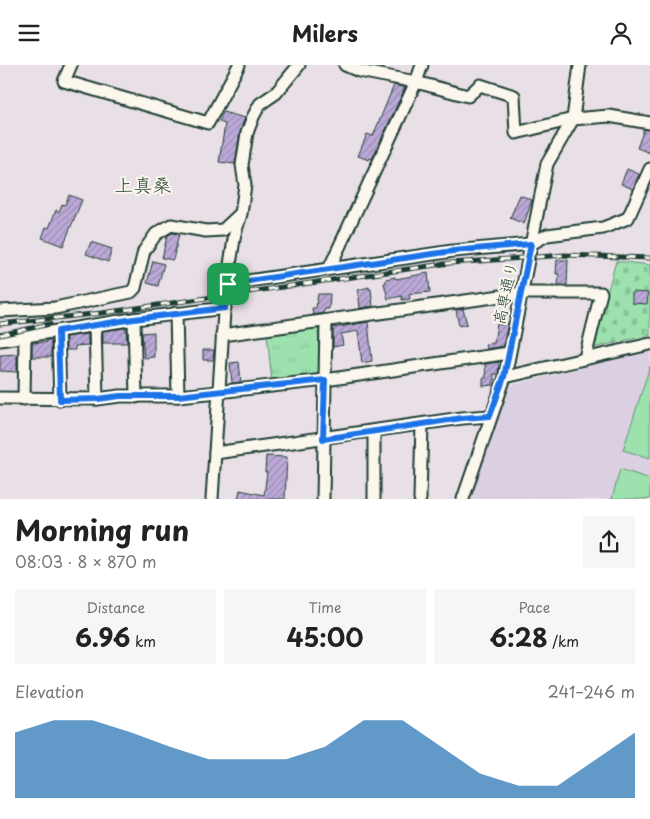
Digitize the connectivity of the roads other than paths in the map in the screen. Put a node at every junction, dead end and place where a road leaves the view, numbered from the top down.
1 (71, 65) edge
2 (239, 65) edge
3 (299, 65) edge
4 (345, 65) edge
5 (422, 65) edge
6 (580, 65) edge
7 (416, 82) junction
8 (573, 119) junction
9 (650, 123) edge
10 (650, 169) edge
11 (240, 214) junction
12 (531, 244) junction
13 (329, 269) junction
14 (228, 284) junction
15 (522, 293) junction
16 (225, 308) junction
17 (0, 311) edge
18 (176, 313) junction
19 (134, 319) junction
20 (326, 321) junction
21 (95, 325) junction
22 (58, 331) junction
23 (222, 335) junction
24 (25, 337) junction
25 (0, 341) edge
26 (650, 344) edge
27 (509, 353) junction
28 (584, 358) junction
29 (504, 377) junction
30 (325, 380) junction
31 (218, 392) junction
32 (178, 396) junction
33 (136, 397) junction
34 (0, 398) edge
35 (24, 399) junction
36 (98, 399) junction
37 (60, 400) junction
38 (490, 416) junction
39 (422, 423) junction
40 (374, 431) junction
41 (323, 439) junction
42 (216, 453) junction
43 (212, 499) edge
44 (323, 499) edge
45 (374, 499) edge
46 (420, 499) edge
47 (463, 499) edge

1 - 2 street
3 - 11 street
4 - 7 street
5 - 7 street
6 - 8 street, 高専通り
7 - 8 street
7 - 13 street
8 - 9 street
8 - 12 street, 高専通り
10 - 12 street
11 - 14 street
11 - 17 street
12 - 13 street
12 - 15 street, 高専通り
13 - 14 street
14 - 16 street
15 - 20 street
15 - 27 street, 高専通り
15 - 28 street
16 - 18 street
16 - 23 street
18 - 19 street
18 - 32 street
19 - 21 street
19 - 33 street
20 - 23 street
20 - 30 street
21 - 22 street
21 - 36 street
22 - 24 street
22 - 37 street
23 - 31 street
24 - 25 street
24 - 35 street
26 - 28 street
27 - 29 street, 高専通り
27 - 30 street
28 - 29 street
29 - 38 street, 高専通り
30 - 31 street
30 - 41 street
31 - 32 street
31 - 42 street
32 - 33 street
33 - 36 street
34 - 35 street
35 - 37 street
36 - 37 street
38 - 39 street
38 - 47 street, 高専通り
39 - 40 street
39 - 46 street
40 - 41 street
40 - 45 street
41 - 42 street
41 - 44 street
42 - 43 street

